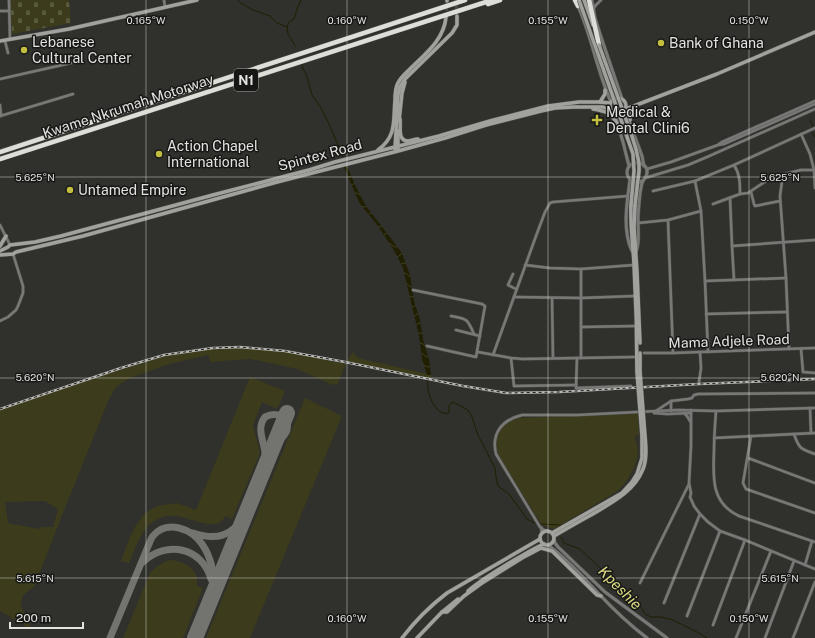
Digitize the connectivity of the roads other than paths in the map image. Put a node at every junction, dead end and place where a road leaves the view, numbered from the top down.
1 (8, 0) edge
2 (164, 0) edge
3 (197, 0) edge
4 (465, 0) edge
5 (492, 0) edge
6 (500, 0) edge
7 (575, 0) edge
8 (579, 0) edge
9 (584, 0) edge
10 (592, 0) edge
11 (601, 0) edge
12 (578, 6) joint
13 (165, 7) junction
14 (594, 8) junction
15 (461, 10) junction
16 (0, 11) edge
17 (9, 11) junction
18 (457, 16) tunnel mouth
19 (446, 17) tunnel mouth
20 (815, 32) edge
21 (10, 40) junction
22 (5, 41) junction
23 (0, 42) edge
24 (599, 46) junction
25 (8, 53) dead end
26 (422, 62) junction
27 (71, 63) dead end
28 (416, 63) junction
29 (409, 76) junction
30 (0, 79) edge
31 (605, 90) junction
32 (74, 94) dead end
33 (622, 99) junction
34 (815, 101) edge
35 (600, 102) junction
36 (646, 102) junction
37 (610, 103) junction
38 (626, 103) junction
39 (815, 104) edge
40 (0, 105) edge
41 (634, 106) junction
42 (586, 107) junction
43 (625, 109) junction
44 (815, 109) edge
45 (610, 110) junction
46 (615, 114) junction
47 (1, 116) edge
48 (400, 119) junction
49 (630, 120) junction
50 (616, 123) junction
51 (815, 128) edge
52 (460, 129) junction
53 (801, 134) junction
54 (718, 145) junction
55 (396, 149) junction
56 (0, 152) edge
57 (376, 152) junction
58 (0, 159) edge
59 (734, 165) junction
60 (630, 166) junction
61 (645, 167) junction
62 (814, 170) edge
63 (784, 174) junction
64 (645, 178) junction
65 (630, 180) junction
66 (642, 181) junction
67 (695, 181) junction
68 (815, 188) edge
69 (653, 191) dead end
70 (751, 192) junction
71 (740, 194) junction
72 (628, 196) junction
73 (730, 198) junction
74 (780, 201) junction
75 (713, 204) dead end
76 (633, 205) junction
77 (701, 210) junction
78 (668, 220) junction
79 (638, 223) junction
80 (0, 225) edge
81 (6, 236) junction
82 (815, 240) edge
83 (783, 242) junction
84 (0, 246) edge
85 (10, 246) junction
86 (732, 246) junction
87 (0, 251) edge
88 (635, 252) junction
89 (13, 253) junction
90 (0, 255) edge
91 (525, 265) junction
92 (634, 265) junction
93 (581, 269) junction
94 (513, 274) dead end
95 (786, 278) junction
96 (705, 280) junction
97 (734, 280) junction
98 (516, 289) junction
99 (413, 290) dead end
100 (635, 296) junction
101 (514, 297) junction
102 (552, 298) junction
103 (581, 298) junction
104 (787, 312) junction
105 (706, 314) junction
106 (451, 316) dead end
107 (0, 321) edge
108 (637, 326) junction
109 (581, 327) junction
110 (456, 330) dead end
111 (474, 334) junction
112 (480, 336) junction
113 (427, 346) dead end
114 (801, 348) junction
115 (815, 348) edge
116 (789, 349) junction
117 (478, 352) junction
118 (700, 352) junction
119 (708, 352) junction
120 (644, 353) dead end
121 (672, 353) junction
122 (493, 355) junction
123 (634, 357) dead end
124 (511, 358) junction
125 (553, 358) junction
126 (577, 358) junction
127 (581, 358) junction
128 (639, 372) junction
129 (815, 373) edge
130 (699, 382) dead end
131 (576, 385) junction
132 (631, 386) dead end
133 (815, 393) edge
134 (671, 400) junction
135 (810, 408) junction
136 (815, 408) edge
137 (656, 411) junction
138 (671, 411) junction
139 (716, 411) junction
140 (650, 412) junction
141 (691, 412) junction
142 (684, 414) junction
143 (691, 422) junction
144 (811, 433) junction
145 (815, 433) edge
146 (794, 434) junction
147 (751, 436) junction
148 (714, 438) junction
149 (815, 454) edge
150 (748, 458) junction
151 (689, 483) junction
152 (815, 483) edge
153 (815, 513) edge
154 (700, 514) junction
155 (540, 527) junction
156 (547, 531) junction
157 (720, 531) junction
158 (542, 534) junction
159 (553, 536) junction
160 (540, 539) junction
161 (745, 540) junction
162 (814, 541) edge
163 (544, 544) junction
164 (548, 544) junction
165 (771, 551) junction
166 (794, 561) junction
167 (805, 564) junction
168 (815, 569) edge
169 (815, 582) edge
170 (640, 583) dead end
171 (601, 596) junction
172 (664, 603) dead end
173 (442, 612) junction
174 (687, 616) dead end
175 (713, 625) dead end
176 (402, 638) edge
177 (417, 638) edge
178 (647, 638) edge
179 (667, 638) edge
180 (736, 638) edge
181 (764, 638) edge
182 (793, 638) edge

1 - 17 street
2 - 13 street
3 - 13 main road
4 - 56 highway, Kwame Nkrumah Motorway / N1
5 - 15 highway, Kwame Nkrumah Motorway / N1
6 - 15 highway
7 - 12 highway
8 - 76 main road, bridge
9 - 24 main road
10 - 14 street
10 - 24 highway
11 - 14 street
12 - 31 street
13 - 21 main road
14 - 33 street
15 - 58 highway, Kwame Nkrumah Motorway / N1
16 - 17 street
17 - 21 street
18 - 26 main road
19 - 28 main road
20 - 36 main road
21 - 22 main road
22 - 23 main road
22 - 25 street
24 - 76 main road, bridge
26 - 28 main road
26 - 29 main road
27 - 30 street
28 - 57 main road
29 - 48 main road
29 - 55 main road
31 - 35 main road
31 - 37 street
32 - 47 street
33 - 37 main road
33 - 38 main road
34 - 54 street
35 - 37 main road, Spintex Road
35 - 52 main road, Spintex Road
36 - 38 main road
36 - 41 main road
37 - 45 main road
38 - 43 main road
39 - 54 street
40 - 47 street
41 - 43 main road
41 - 49 main road
42 - 45 main road, Spintex Road
42 - 50 main road
42 - 55 main road, Spintex Road
43 - 46 main road
43 - 49 street
44 - 64 street
45 - 46 main road
46 - 50 street
48 - 52 main road
48 - 55 main road
49 - 61 street
50 - 60 street
51 - 53 street
52 - 55 main road, Spintex Road
53 - 59 street
53 - 62 street
54 - 61 street
55 - 57 main road, Spintex Road
55 - 89 main road, Spintex Road
57 - 85 main road, Spintex Road
59 - 67 street
59 - 71 street
60 - 61 street
60 - 65 street
61 - 64 street
62 - 63 street
62 - 68 street
63 - 70 street
63 - 74 street
64 - 66 street
65 - 66 street
65 - 72 street
66 - 79 street
67 - 69 street
67 - 77 street
70 - 71 street
70 - 74 street
71 - 73 street
72 - 88 street
72 - 91 street
73 - 75 street
73 - 86 street
74 - 83 street
76 - 88 main road
77 - 78 street
77 - 96 street
78 - 79 street
78 - 121 street
79 - 88 street
80 - 81 street
81 - 84 main road
81 - 85 street
82 - 83 street
83 - 86 street
83 - 95 street
85 - 87 main road, Spintex Road
85 - 89 main road
85 - 89 main road
86 - 97 street
88 - 92 main road
88 - 128 main road
89 - 90 main road, Spintex Road
89 - 107 street
91 - 93 street
91 - 98 street
92 - 93 street
92 - 100 main road
93 - 103 street
94 - 98 street
95 - 97 street
95 - 104 street
96 - 97 street
96 - 105 street
98 - 101 street
99 - 112 street
100 - 103 street
100 - 108 main road
101 - 102 street
101 - 122 street
102 - 103 street
102 - 125 street
103 - 109 street
104 - 105 street
104 - 116 street
105 - 119 street
106 - 111 street
108 - 109 street
108 - 128 main road
109 - 127 street
110 - 111 street
111 - 112 street
112 - 117 street
113 - 117 street
114 - 115 street, Mama Adjele Road
114 - 116 street, Mama Adjele Road
114 - 129 street
116 - 119 street, Mama Adjele Road
117 - 122 street
118 - 119 street, Mama Adjele Road
118 - 121 street, Mama Adjele Road
118 - 130 street
120 - 121 street, Mama Adjele Road
122 - 124 street
123 - 127 street
124 - 125 street
124 - 131 street
125 - 126 street
126 - 127 street
126 - 131 street
128 - 159 main road, bridge
131 - 132 street
133 - 134 street
134 - 137 street
134 - 138 street
135 - 136 street
135 - 139 street
135 - 144 street
137 - 138 street
137 - 140 street
138 - 141 street
139 - 141 street
139 - 148 street
140 - 142 street
140 - 155 street
141 - 142 street
141 - 143 street
142 - 143 street
143 - 151 street
144 - 145 street
144 - 146 street
146 - 147 street
146 - 149 street
147 - 148 street
147 - 150 street
148 - 162 street
150 - 152 street
150 - 153 street
151 - 154 street
151 - 170 street
154 - 157 street
154 - 172 street
155 - 156 street
155 - 158 street
156 - 158 main road
156 - 159 main road
157 - 161 street
157 - 174 street
158 - 160 main road
159 - 164 main road
159 - 179 street
160 - 163 main road
160 - 176 main road
161 - 165 street
161 - 175 street
162 - 167 street
163 - 164 main road
163 - 173 main road
164 - 171 street
165 - 166 street
165 - 180 street
166 - 167 street
166 - 181 street
167 - 168 street
169 - 182 street
171 - 173 main road
171 - 178 street
173 - 177 main road

